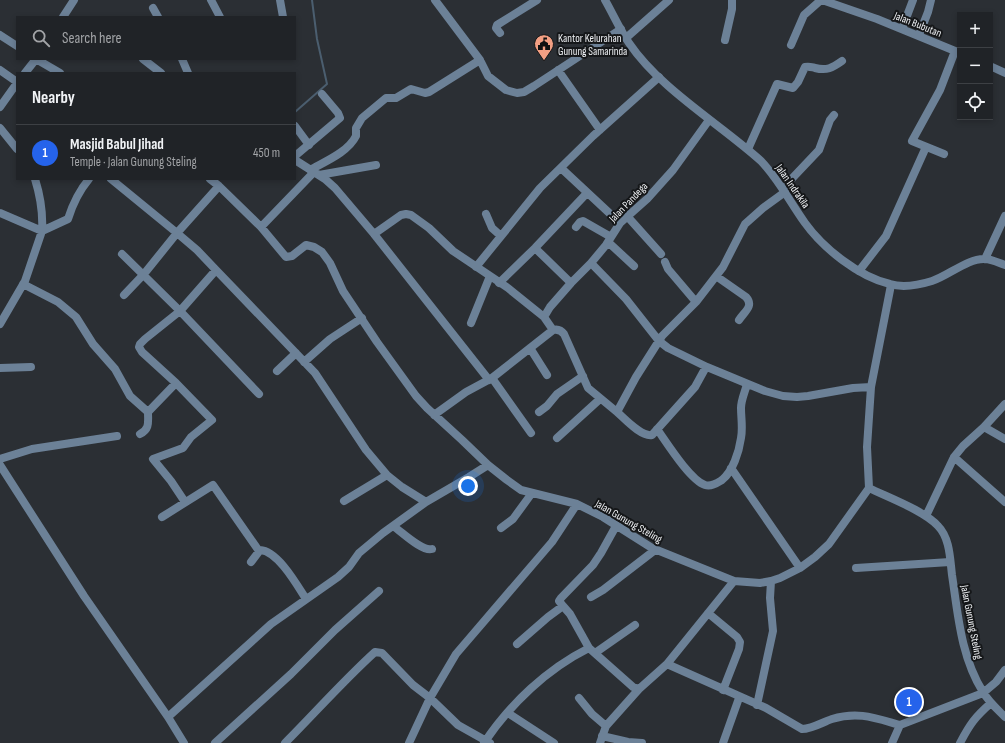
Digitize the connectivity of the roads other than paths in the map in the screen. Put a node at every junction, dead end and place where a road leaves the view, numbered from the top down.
1 (74, 0) edge
2 (211, 0) edge
3 (280, 0) edge
4 (435, 0) edge
5 (537, 0) edge
6 (605, 0) edge
7 (669, 0) edge
8 (732, 0) edge
9 (822, 0) edge
10 (913, 0) edge
11 (931, 0) edge
12 (842, 3) edge
13 (153, 8) dead end
14 (64, 16) edge
15 (157, 16) edge
16 (219, 16) edge
17 (283, 16) edge
18 (621, 29) junction
19 (902, 29) junction
20 (500, 33) dead end
21 (0, 35) edge
22 (919, 35) junction
23 (626, 38) junction
24 (725, 40) dead end
25 (16, 45) edge
26 (791, 45) dead end
27 (957, 52) edge
28 (957, 54) edge
29 (35, 60) edge
30 (38, 60) edge
31 (144, 60) edge
32 (182, 60) edge
33 (480, 60) junction
34 (842, 61) dead end
35 (993, 67) edge
36 (0, 70) edge
37 (558, 70) junction
38 (26, 72) edge
39 (58, 72) edge
40 (160, 72) edge
41 (188, 72) edge
42 (1005, 73) edge
43 (659, 77) junction
44 (16, 81) edge
45 (16, 83) edge
46 (322, 94) dead end
47 (0, 106) edge
48 (834, 116) dead end
49 (709, 120) junction
50 (296, 127) edge
51 (0, 128) edge
52 (600, 130) junction
53 (309, 145) junction
54 (16, 147) edge
55 (926, 147) junction
56 (748, 149) junction
57 (944, 154) dead end
58 (296, 155) edge
59 (296, 161) edge
60 (376, 165) dead end
61 (561, 168) junction
62 (314, 172) junction
63 (35, 180) edge
64 (88, 180) edge
65 (112, 180) edge
66 (211, 180) edge
67 (219, 186) junction
68 (784, 190) junction
69 (588, 193) junction
70 (0, 213) edge
71 (486, 214) dead end
72 (627, 216) junction
73 (1005, 216) edge
74 (620, 223) junction
75 (576, 227) dead end
76 (261, 228) junction
77 (42, 232) junction
78 (177, 233) junction
79 (374, 234) junction
80 (501, 236) junction
81 (610, 240) junction
82 (536, 248) junction
83 (122, 254) dead end
84 (661, 254) dead end
85 (985, 259) junction
86 (665, 262) dead end
87 (591, 263) junction
88 (634, 266) dead end
89 (1005, 266) edge
90 (476, 267) junction
91 (216, 270) junction
92 (859, 271) junction
93 (144, 274) junction
94 (490, 276) junction
95 (716, 276) junction
96 (499, 283) junction
97 (571, 283) junction
98 (23, 284) junction
99 (891, 285) junction
100 (124, 295) dead end
101 (696, 302) junction
102 (180, 311) junction
103 (544, 317) junction
104 (362, 318) junction
105 (739, 320) dead end
106 (471, 323) dead end
107 (0, 324) edge
108 (553, 330) junction
109 (659, 342) junction
110 (530, 348) junction
111 (296, 353) junction
112 (304, 362) junction
113 (706, 366) junction
114 (31, 367) dead end
115 (0, 368) edge
116 (277, 371) dead end
117 (548, 375) dead end
118 (583, 376) junction
119 (491, 379) junction
120 (176, 383) junction
121 (747, 384) junction
122 (871, 387) junction
123 (259, 394) dead end
124 (600, 398) junction
125 (1005, 404) edge
126 (148, 412) junction
127 (539, 412) dead end
128 (617, 412) junction
129 (434, 415) junction
130 (984, 427) junction
131 (657, 429) junction
132 (532, 433) dead end
133 (140, 434) dead end
134 (117, 436) dead end
135 (557, 438) dead end
136 (1005, 439) edge
137 (954, 458) junction
138 (0, 459) edge
139 (488, 464) junction
140 (0, 465) edge
141 (731, 468) junction
142 (387, 475) junction
143 (869, 488) junction
144 (532, 494) junction
145 (344, 501) dead end
146 (185, 502) junction
147 (426, 502) junction
148 (1005, 502) edge
149 (577, 504) junction
150 (926, 516) junction
151 (162, 517) dead end
152 (394, 526) junction
153 (616, 526) junction
154 (502, 528) dead end
155 (432, 549) dead end
156 (655, 550) junction
157 (259, 551) junction
158 (251, 562) dead end
159 (950, 562) junction
160 (800, 568) junction
161 (856, 568) dead end
162 (771, 581) junction
163 (734, 582) junction
164 (379, 591) dead end
165 (590, 597) dead end
166 (306, 599) junction
167 (564, 606) junction
168 (708, 613) junction
169 (635, 625) dead end
170 (517, 644) dead end
171 (592, 651) junction
172 (667, 664) junction
173 (1005, 670) edge
174 (639, 690) junction
175 (724, 690) junction
176 (983, 693) junction
177 (430, 698) junction
178 (579, 698) dead end
179 (740, 698) junction
180 (992, 703) junction
181 (757, 705) junction
182 (508, 713) junction
183 (168, 717) junction
184 (1005, 717) edge
185 (900, 725) junction
186 (606, 726) junction
187 (601, 739) edge
188 (487, 742) edge
189 (184, 743) edge
190 (215, 743) edge
191 (285, 743) edge
192 (409, 743) edge
193 (554, 743) edge
194 (642, 743) edge
195 (723, 743) edge
196 (892, 743) edge
197 (960, 743) edge

1 - 14 street
2 - 16 street
3 - 17 street
4 - 33 street
5 - 20 street
6 - 18 street, Jalan Indrakila
7 - 23 street
8 - 24 street
9 - 12 street, Jalan Bubutan
9 - 26 street
10 - 19 street
11 - 22 street
12 - 19 street, Jalan Bubutan
13 - 15 street
18 - 23 street, Jalan Indrakila
18 - 37 street
19 - 22 street, Jalan Bubutan
21 - 25 street
22 - 27 street, Jalan Bubutan
23 - 43 street, Jalan Indrakila
28 - 55 street
29 - 38 street
30 - 39 street
31 - 40 street
32 - 41 street
33 - 37 street
33 - 62 street
34 - 56 street
35 - 42 street
36 - 44 street
37 - 52 street
43 - 49 street, Jalan Indrakila
43 - 52 street
45 - 47 street
46 - 53 street
48 - 68 street
49 - 56 street, Jalan Indrakila
49 - 72 street, Jalan Pandega
50 - 53 street
51 - 54 street
52 - 61 street
53 - 58 street
55 - 57 street
55 - 92 street
56 - 68 street, Jalan Indrakila
59 - 62 street
60 - 62 street
61 - 69 street
61 - 80 street
62 - 76 street
62 - 79 street
63 - 77 street
64 - 77 street
65 - 78 street
66 - 67 street
67 - 76 street
67 - 78 street
68 - 92 street, Jalan Indrakila
68 - 95 street
69 - 74 street
69 - 82 street
70 - 77 street
71 - 80 street
72 - 74 street, Jalan Pandega
72 - 84 street
73 - 85 street
74 - 81 street, Jalan Pandega
75 - 81 street
76 - 104 street, Jalan Gunung Steling
77 - 98 street
78 - 91 street
78 - 93 street
79 - 90 street
79 - 119 street
80 - 90 street
81 - 87 street, Jalan Pandega
81 - 88 street
82 - 96 street
82 - 97 street
83 - 93 street
85 - 89 street
85 - 99 street, Jalan Indrakila
86 - 101 street
87 - 97 street, Jalan Pandega
87 - 109 street
90 - 94 street
91 - 102 street
91 - 111 street
92 - 99 street, Jalan Indrakila
93 - 100 street
93 - 102 street
94 - 96 street
94 - 106 street
95 - 101 street
95 - 105 street
96 - 103 street
97 - 103 street, Jalan Pandega
98 - 107 street
98 - 126 street
99 - 122 street
101 - 109 street
102 - 120 street
102 - 123 street
103 - 108 street
104 - 112 street
104 - 129 street, Jalan Gunung Steling
108 - 110 street
108 - 118 street
109 - 113 street
109 - 128 street
110 - 117 street
110 - 119 street
111 - 112 street
111 - 116 street
112 - 142 street
113 - 121 street
113 - 131 street
114 - 115 street
118 - 124 street
118 - 127 street
119 - 129 street
119 - 132 street
120 - 126 street
120 - 146 street
121 - 122 street
121 - 141 street
122 - 143 street
124 - 128 street
124 - 135 street
125 - 130 street
126 - 133 street
128 - 131 street
129 - 139 street, Jalan Gunung Steling
130 - 136 street
130 - 137 street
131 - 141 street
134 - 138 street
137 - 148 street
137 - 150 street
139 - 144 street, Jalan Gunung Steling
139 - 147 street
140 - 183 street
141 - 160 street
142 - 145 street
142 - 147 street
143 - 150 street, Jalan Gunung Steling
143 - 160 street, Jalan Gunung Steling
144 - 149 street, Jalan Gunung Steling
144 - 154 street
146 - 151 street
146 - 157 street
147 - 152 street
149 - 153 street, Jalan Gunung Steling
149 - 177 street
150 - 159 street, Jalan Gunung Steling
152 - 155 street
152 - 166 street
153 - 156 street, Jalan Gunung Steling
153 - 167 street
156 - 163 street, Jalan Gunung Steling
156 - 165 street
157 - 158 street
157 - 166 street
159 - 161 street
159 - 176 street, Jalan Gunung Steling
160 - 162 street, Jalan Gunung Steling
162 - 163 street, Jalan Gunung Steling
162 - 181 street
163 - 168 street
164 - 190 street
166 - 183 street
167 - 170 street
167 - 171 street
168 - 172 street
168 - 175 street
169 - 171 street
171 - 174 street
171 - 182 street
172 - 174 street
172 - 175 street
173 - 176 street
174 - 186 street
175 - 179 street
176 - 180 street, Jalan Gunung Steling
176 - 185 street
177 - 188 street
177 - 191 street
177 - 192 street
178 - 186 street
179 - 181 street
179 - 195 street
180 - 184 street, Jalan Gunung Steling
180 - 197 street
181 - 185 street
182 - 188 street
182 - 193 street
183 - 189 street
185 - 196 street
186 - 187 street
187 - 194 street

